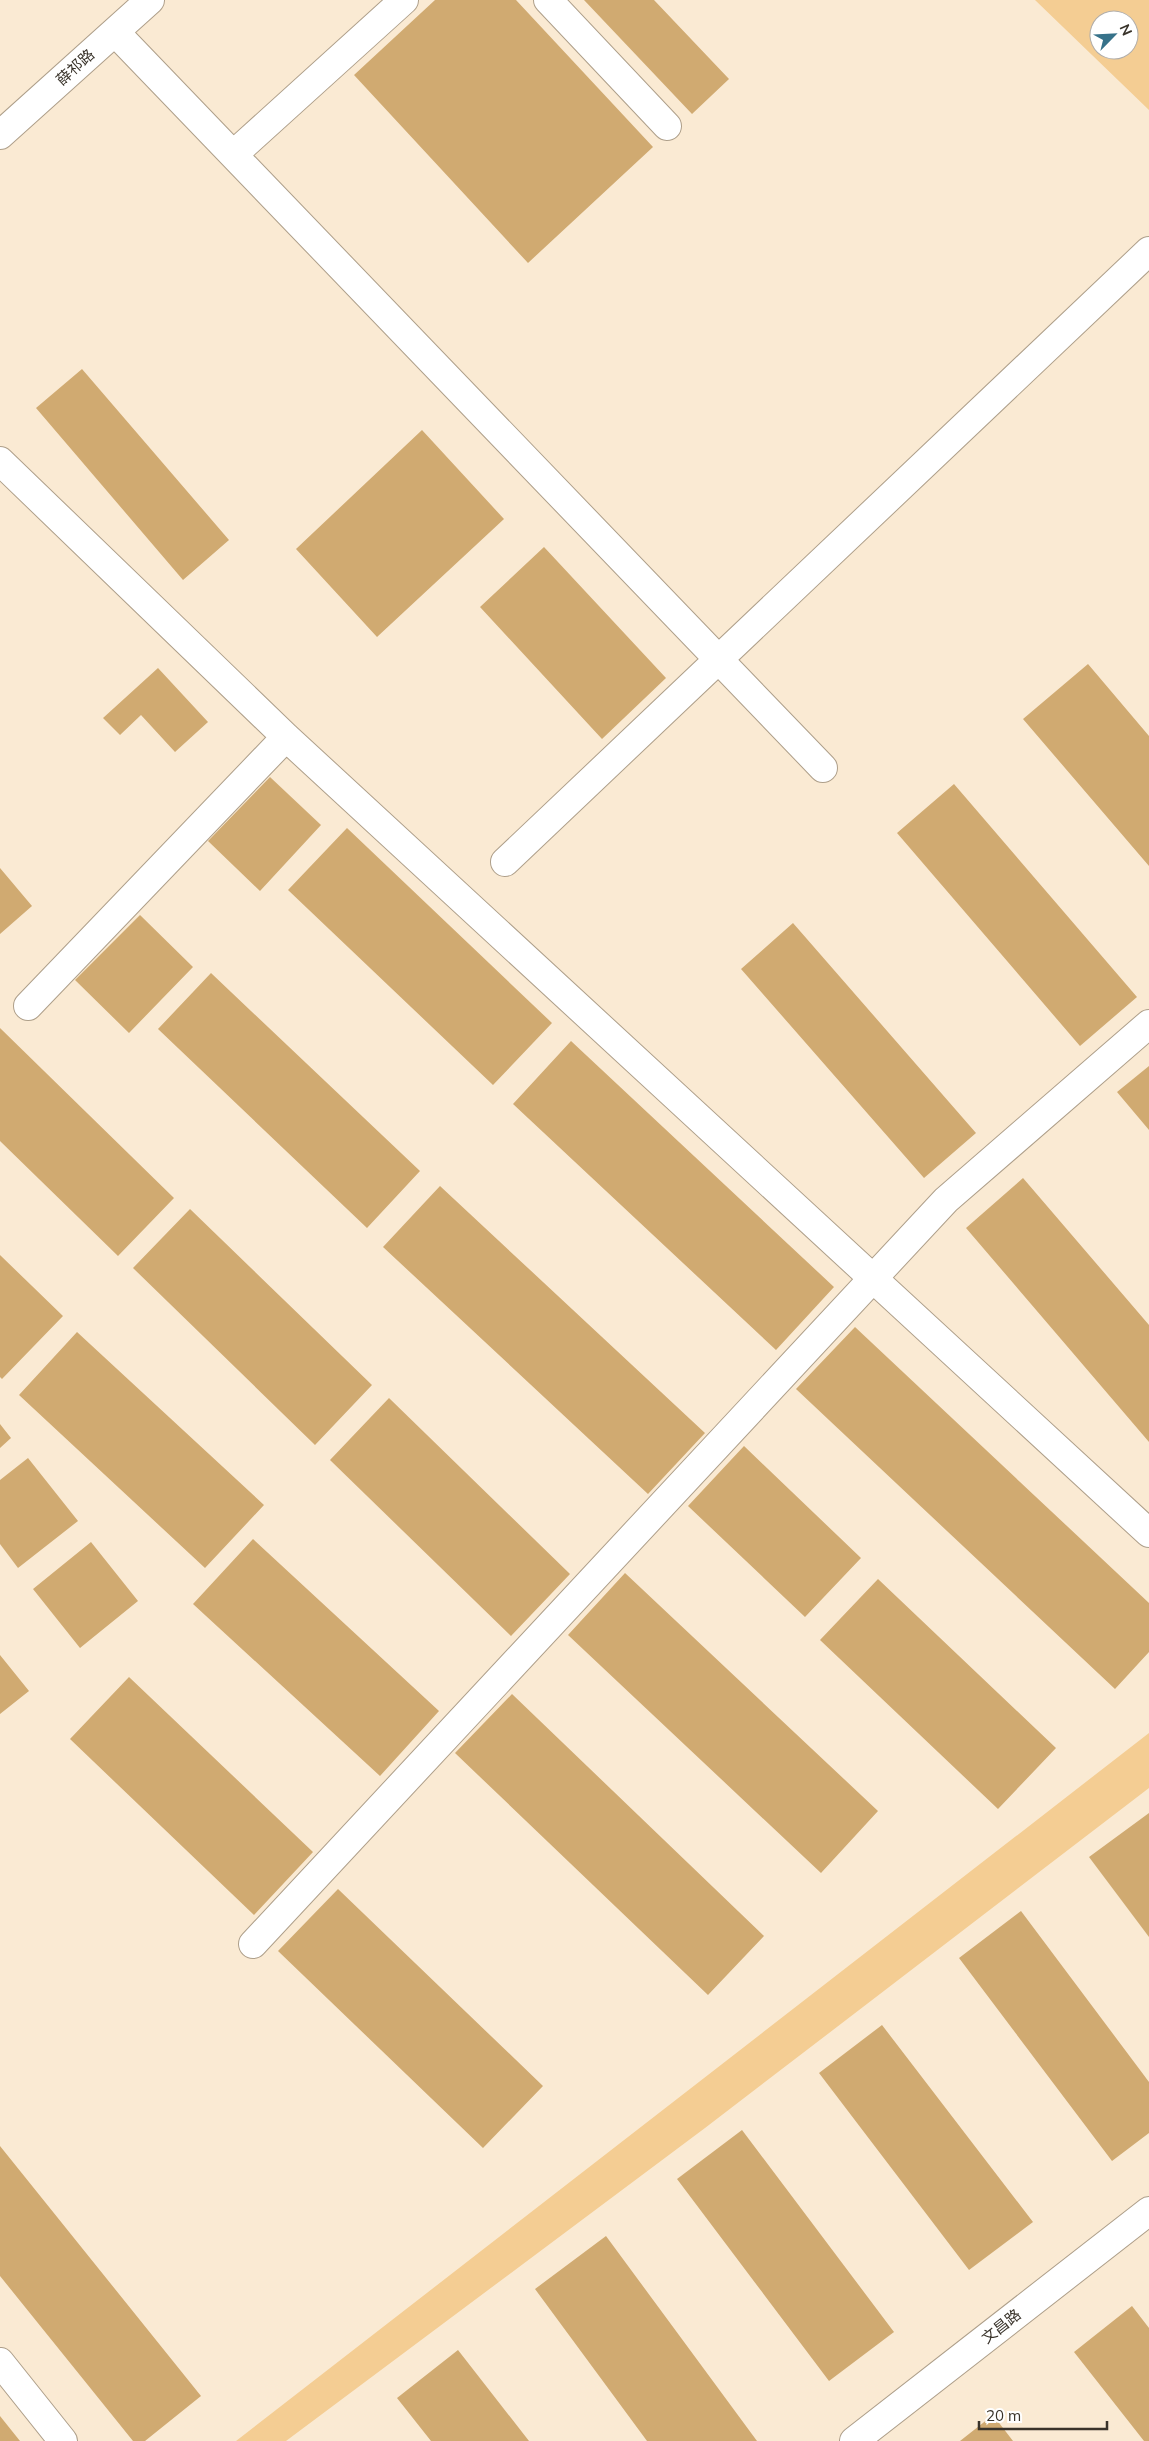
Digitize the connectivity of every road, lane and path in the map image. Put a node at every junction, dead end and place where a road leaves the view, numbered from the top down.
1 (150, 0) edge
2 (404, 0) edge
3 (548, 0) edge
4 (115, 32) junction
5 (667, 126) dead end
6 (0, 135) edge
7 (234, 154) junction
8 (1149, 251) edge
9 (0, 461) edge
10 (718, 660) junction
11 (286, 737) junction
12 (823, 768) dead end
13 (504, 862) dead end
14 (28, 1006) dead end
15 (1149, 1024) edge
16 (873, 1278) junction
17 (1149, 1533) edge
18 (253, 1944) dead end
19 (1149, 2211) edge
20 (0, 2362) edge
21 (63, 2441) edge
22 (854, 2441) edge

1 - 4 street, 薛祁路
2 - 7 street
3 - 5 street
4 - 6 street, 薛祁路
4 - 7 street
7 - 10 street
8 - 10 street
9 - 11 street
10 - 12 street
10 - 13 street
11 - 14 street
11 - 16 street
15 - 16 street
16 - 17 street
16 - 18 street
19 - 22 street, 文昌路
20 - 21 street

